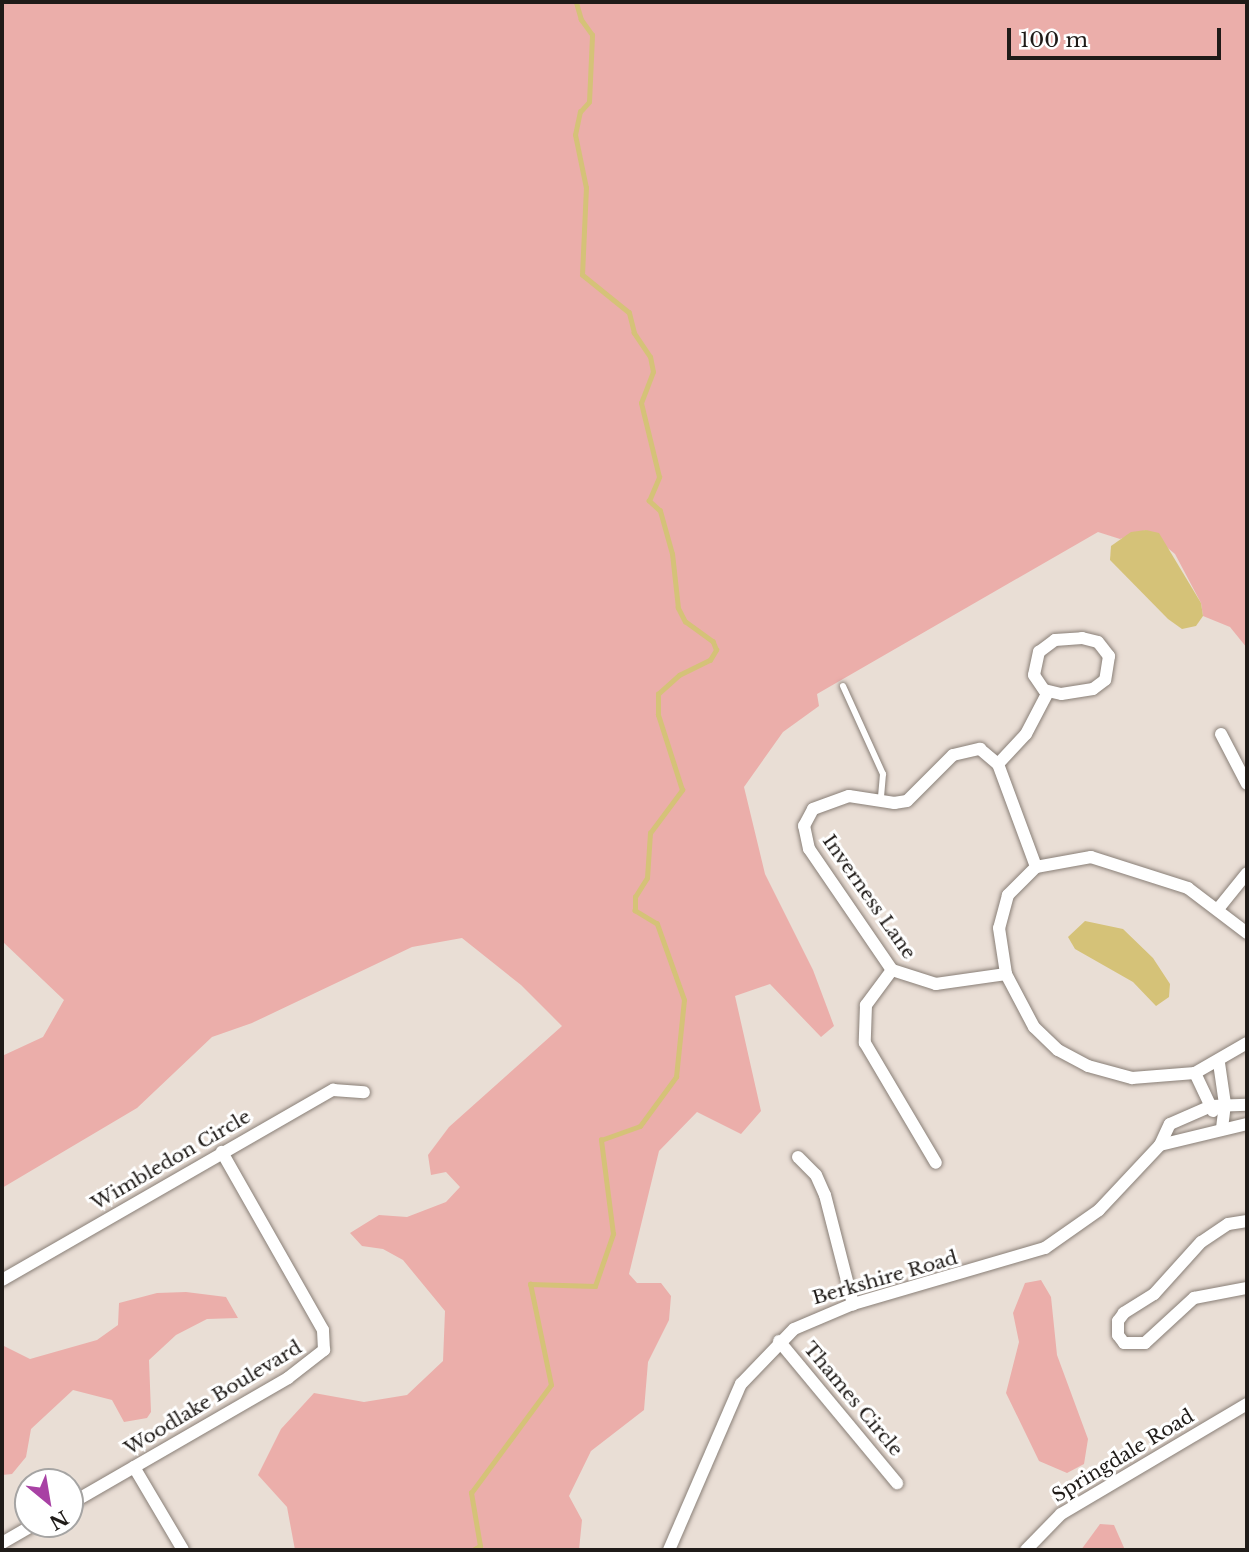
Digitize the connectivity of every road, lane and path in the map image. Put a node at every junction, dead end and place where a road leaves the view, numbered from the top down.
1 (843, 686) dead end
2 (1048, 692) junction
3 (1221, 734) dead end
4 (998, 764) junction
5 (1247, 785) edge
6 (881, 799) junction
7 (1036, 867) junction
8 (1247, 873) edge
9 (1218, 909) junction
10 (1247, 933) edge
11 (892, 970) junction
12 (1006, 974) junction
13 (1247, 1043) edge
14 (1219, 1063) junction
15 (1195, 1073) junction
16 (364, 1092) dead end
17 (1225, 1104) junction
18 (1247, 1105) edge
19 (1211, 1106) junction
20 (1247, 1124) edge
21 (1222, 1127) junction
22 (1160, 1144) junction
23 (222, 1152) junction
24 (798, 1157) dead end
25 (936, 1163) dead end
26 (1247, 1221) edge
27 (2, 1280) edge
28 (1247, 1288) edge
29 (853, 1304) junction
30 (779, 1341) junction
31 (1247, 1404) edge
32 (134, 1467) junction
33 (897, 1483) dead end
34 (84, 1496) edge
35 (183, 1550) edge
36 (669, 1550) edge
37 (1026, 1550) edge

1 - 6 lane
2 - 2 street
2 - 4 street
3 - 5 street
4 - 6 street, Inverness Lane
4 - 7 street
6 - 11 street, Inverness Lane
7 - 9 street
7 - 12 street
8 - 9 street
9 - 10 street
11 - 12 street, Inverness Lane
11 - 25 street
12 - 15 street
13 - 14 street
14 - 15 street
14 - 17 street
15 - 19 street
16 - 23 street, Wimbledon Circle
17 - 18 street, Berkshire Road
17 - 19 street, Berkshire Road
17 - 21 street
19 - 21 street
19 - 22 street, Berkshire Road
20 - 21 street
21 - 22 street
22 - 29 street, Berkshire Road
23 - 27 street, Wimbledon Circle
23 - 32 street, Woodlake Boulevard
24 - 29 street
26 - 28 street
29 - 30 street, Berkshire Road
30 - 33 street, Thames Circle
30 - 36 street, Berkshire Road
31 - 37 street, Springdale Road
32 - 34 street, Woodlake Boulevard
32 - 35 street

